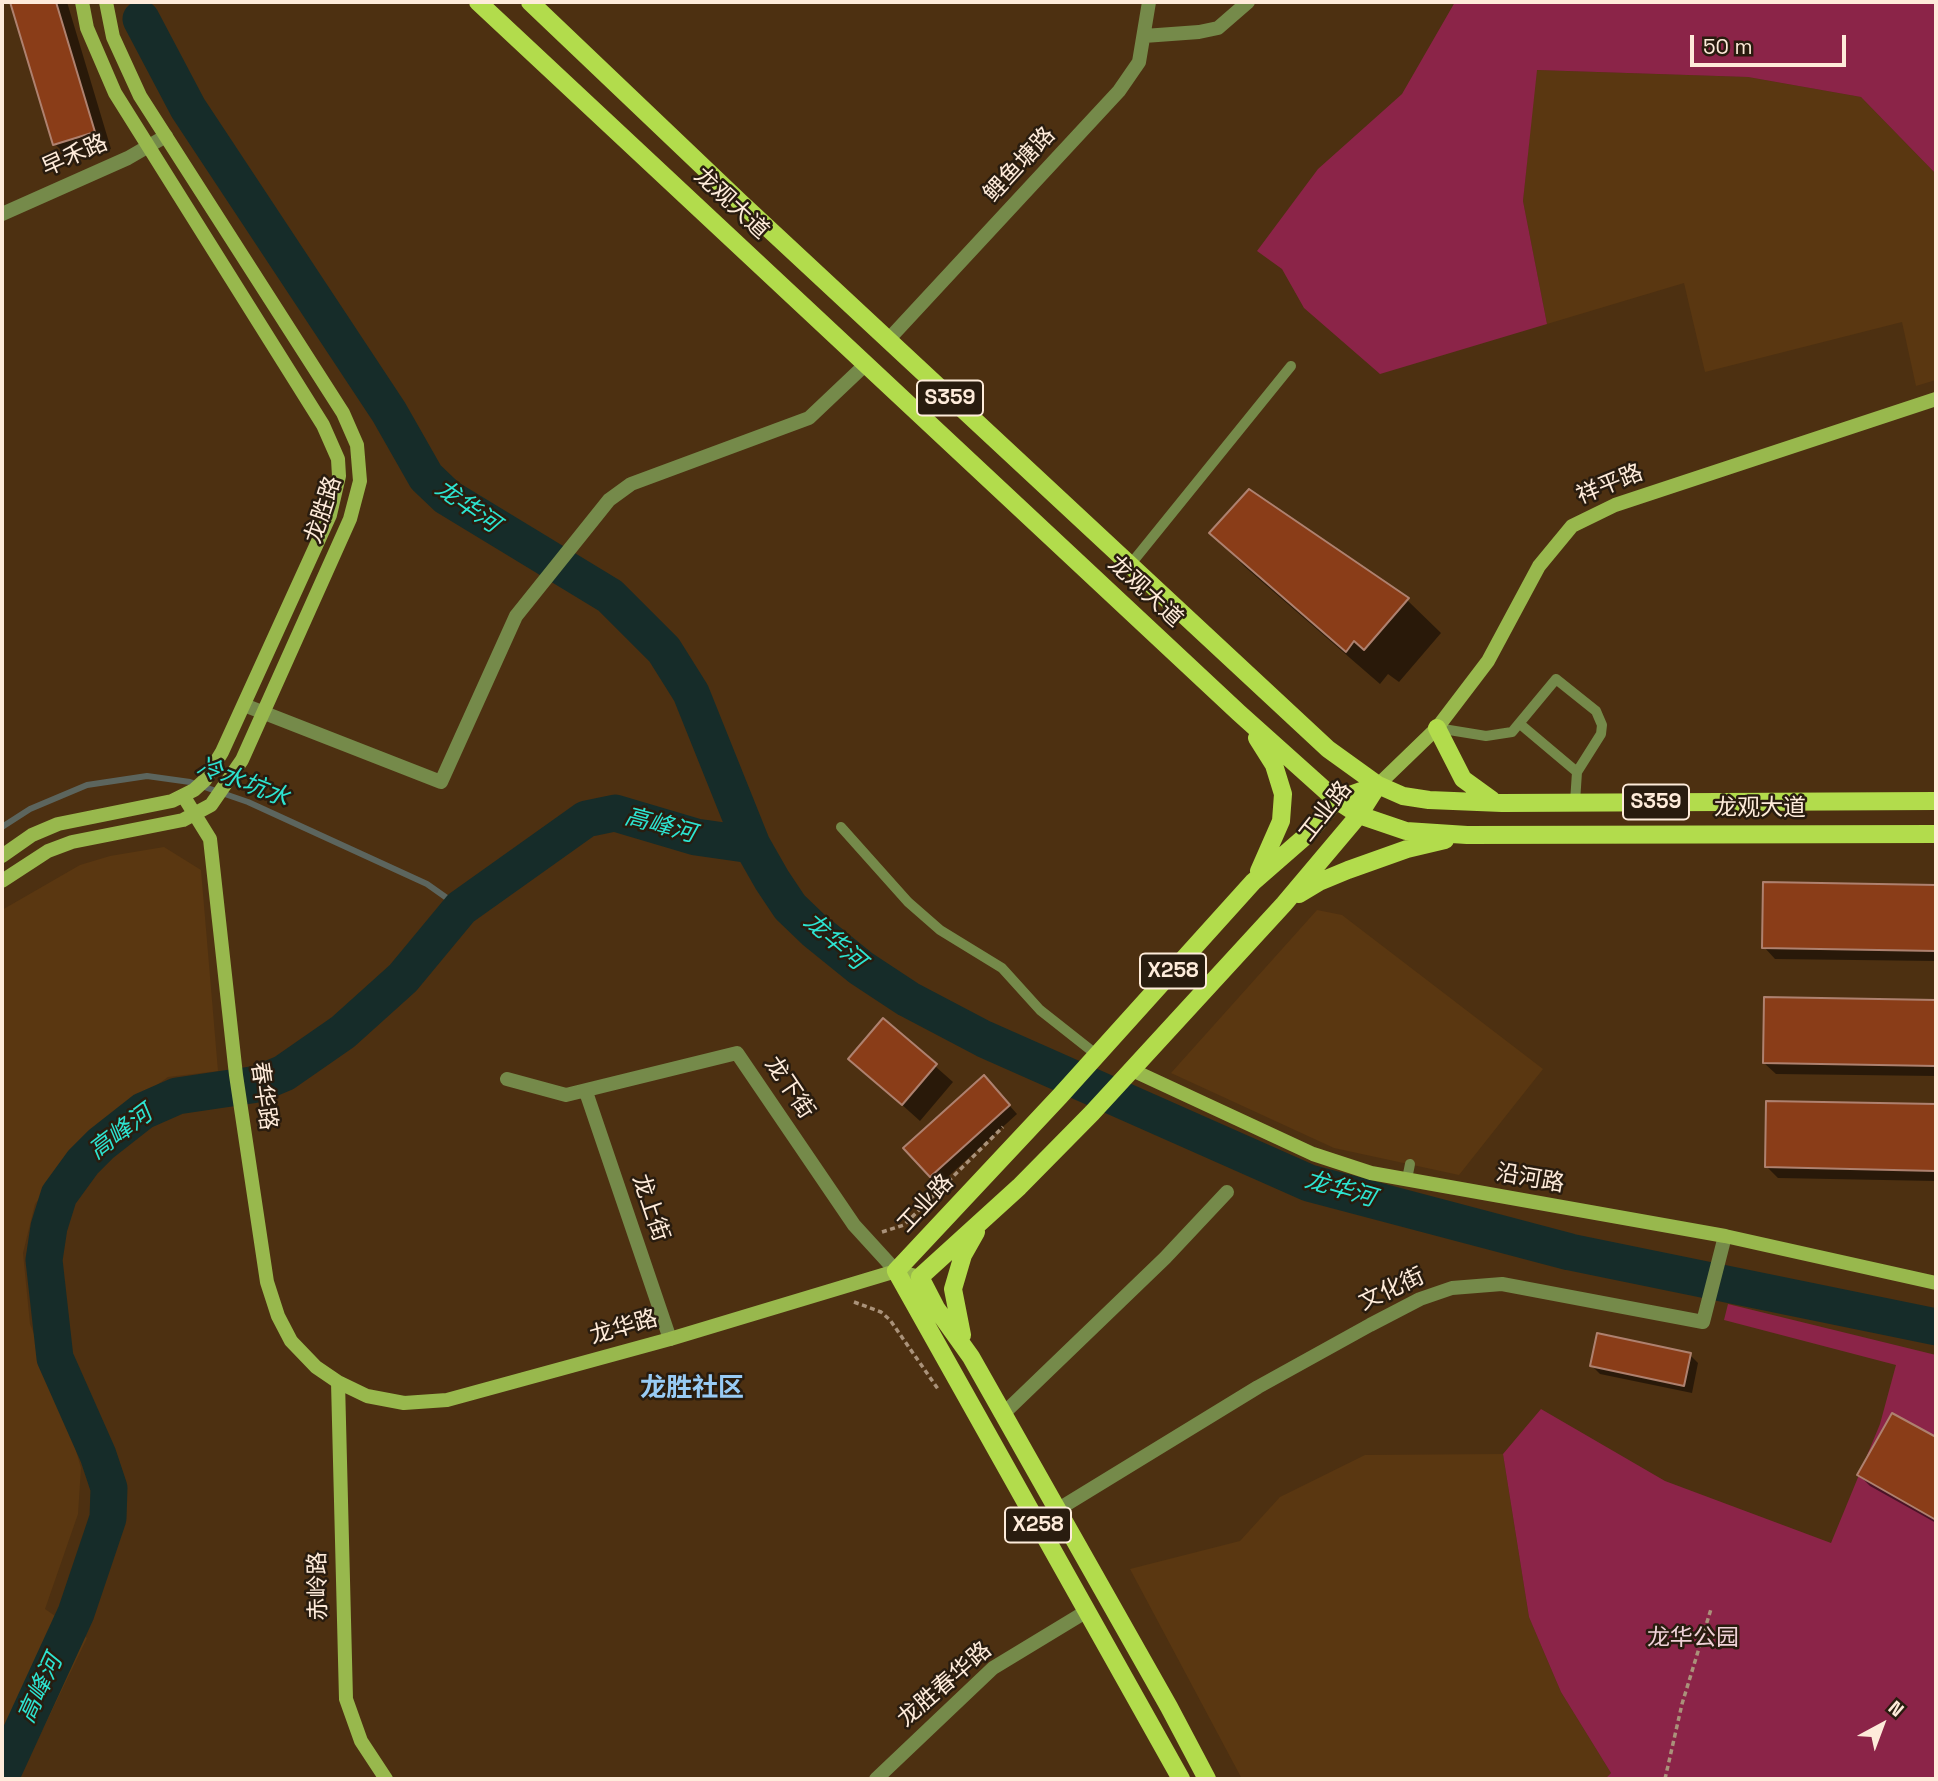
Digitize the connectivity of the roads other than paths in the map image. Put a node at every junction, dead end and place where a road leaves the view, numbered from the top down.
1 (82, 2) edge
2 (106, 2) edge
3 (478, 2) edge
4 (530, 2) edge
5 (1149, 2) edge
6 (1248, 2) edge
7 (1144, 36) junction
8 (166, 136) junction
9 (148, 147) junction
10 (2, 214) edge
11 (888, 340) junction
12 (866, 364) junction
13 (1291, 366) dead end
14 (1936, 399) edge
15 (1130, 565) junction
16 (244, 705) junction
17 (263, 712) junction
18 (1239, 713) junction
19 (1520, 724) junction
20 (1437, 727) junction
21 (1577, 772) junction
22 (1378, 785) junction
23 (186, 795) junction
24 (1336, 800) junction
25 (1936, 801) edge
26 (1575, 802) junction
27 (1502, 803) junction
28 (197, 814) junction
29 (1359, 815) junction
30 (841, 827) dead end
31 (1936, 834) edge
32 (1468, 835) junction
33 (2, 856) edge
34 (2, 881) edge
35 (1253, 882) junction
36 (1284, 904) junction
37 (1095, 1057) junction
38 (1129, 1073) junction
39 (507, 1079) dead end
40 (586, 1092) junction
41 (1227, 1192) dead end
42 (987, 1217) junction
43 (1725, 1236) junction
44 (895, 1271) junction
45 (920, 1277) junction
46 (1936, 1283) edge
47 (670, 1339) junction
48 (971, 1357) junction
49 (338, 1382) junction
50 (1003, 1414) junction
51 (1058, 1510) junction
52 (1087, 1611) junction
53 (386, 1779) edge
54 (876, 1779) edge
55 (1181, 1779) edge
56 (1207, 1779) edge

1 - 9 street, 龙胜路
2 - 8 street, 龙胜路
3 - 12 main road, 龙观大道 / S359
4 - 11 main road, 龙观大道 / S359
5 - 7 street, 鲤鱼塘路
6 - 7 street
7 - 11 street, 鲤鱼塘路
8 - 9 street, 早禾路
8 - 17 street, 龙胜路
9 - 10 street, 早禾路
9 - 16 street, 龙胜路
11 - 15 main road, 龙观大道 / S359
12 - 17 street
12 - 18 main road, 龙观大道 / S359
13 - 15 lane
14 - 20 street, 祥平路
15 - 22 main road, 龙观大道 / S359
16 - 17 street
16 - 23 street, 龙胜路
17 - 28 street, 龙胜路
18 - 24 main road, 龙观大道 / S359
18 - 35 main road
19 - 20 lane
19 - 21 lane
19 - 21 lane
20 - 22 street, 祥平路
20 - 27 main road
21 - 26 lane
22 - 24 main road, 工业路
22 - 27 main road, 龙观大道 / S359
22 - 29 main road, 工业路 / X258
23 - 28 street, 春华路
23 - 33 street
24 - 29 main road, 龙观大道 / S359
24 - 35 main road, 工业路 / X258
25 - 26 main road, 龙观大道 / S359
26 - 27 main road, 龙观大道 / S359
28 - 34 street, 龙胜路
28 - 49 street, 春华路
29 - 32 main road, 龙观大道 / S359
29 - 36 main road, 工业路 / X258
30 - 37 lane
31 - 32 main road, 龙观大道 / S359
32 - 36 main road
35 - 37 main road, 工业路 / X258
36 - 38 main road, 工业路 / X258
37 - 44 main road, 工业路 / X258
38 - 42 main road, 工业路 / X258
38 - 43 street, 沿河路
39 - 40 street, 龙下街
40 - 44 street, 龙下街
40 - 47 street, 龙上街
41 - 50 street
42 - 45 main road, 工业路 / X258
42 - 48 main road
43 - 46 street, 沿河路
43 - 51 street, 文化街
44 - 45 street
44 - 47 street, 龙华路
44 - 52 main road, X258
45 - 48 main road, X258
47 - 49 street, 龙华路
48 - 50 main road, X258
49 - 53 street, 赤岭路
50 - 51 main road, X258
51 - 56 main road, X258
52 - 54 street, 龙胜春华路
52 - 55 main road, X258

